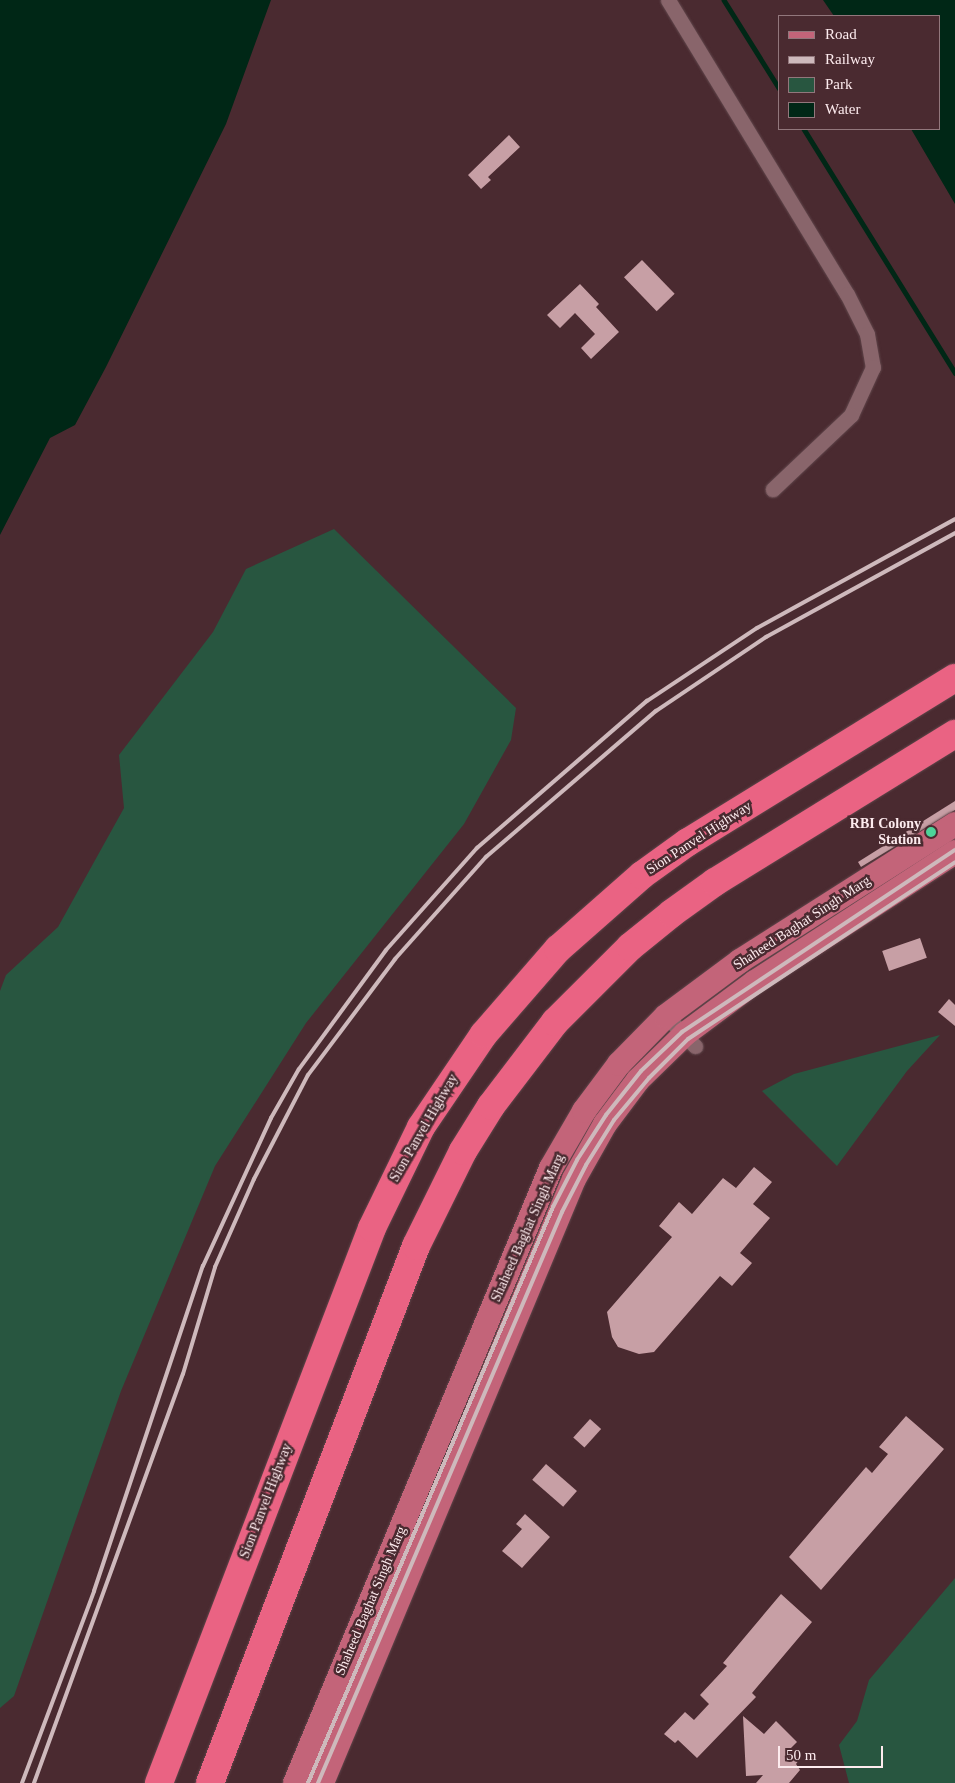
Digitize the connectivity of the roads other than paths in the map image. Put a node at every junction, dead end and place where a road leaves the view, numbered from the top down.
1 (668, 0) edge
2 (773, 489) dead end
3 (955, 678) edge
4 (955, 734) edge
5 (955, 824) edge
6 (955, 852) edge
7 (666, 1016) junction
8 (690, 1040) junction
9 (159, 1783) edge
10 (210, 1783) edge
11 (295, 1783) edge
12 (322, 1783) edge

1 - 2 street
3 - 9 highway, Sion Panvel Highway
4 - 10 highway
5 - 7 main road, Shaheed Baghat Singh Marg
6 - 8 main road, Shaheed Baghat Singh Marg
7 - 8 street
7 - 11 main road, Shaheed Baghat Singh Marg
8 - 12 main road, Shaheed Baghat Singh Marg

